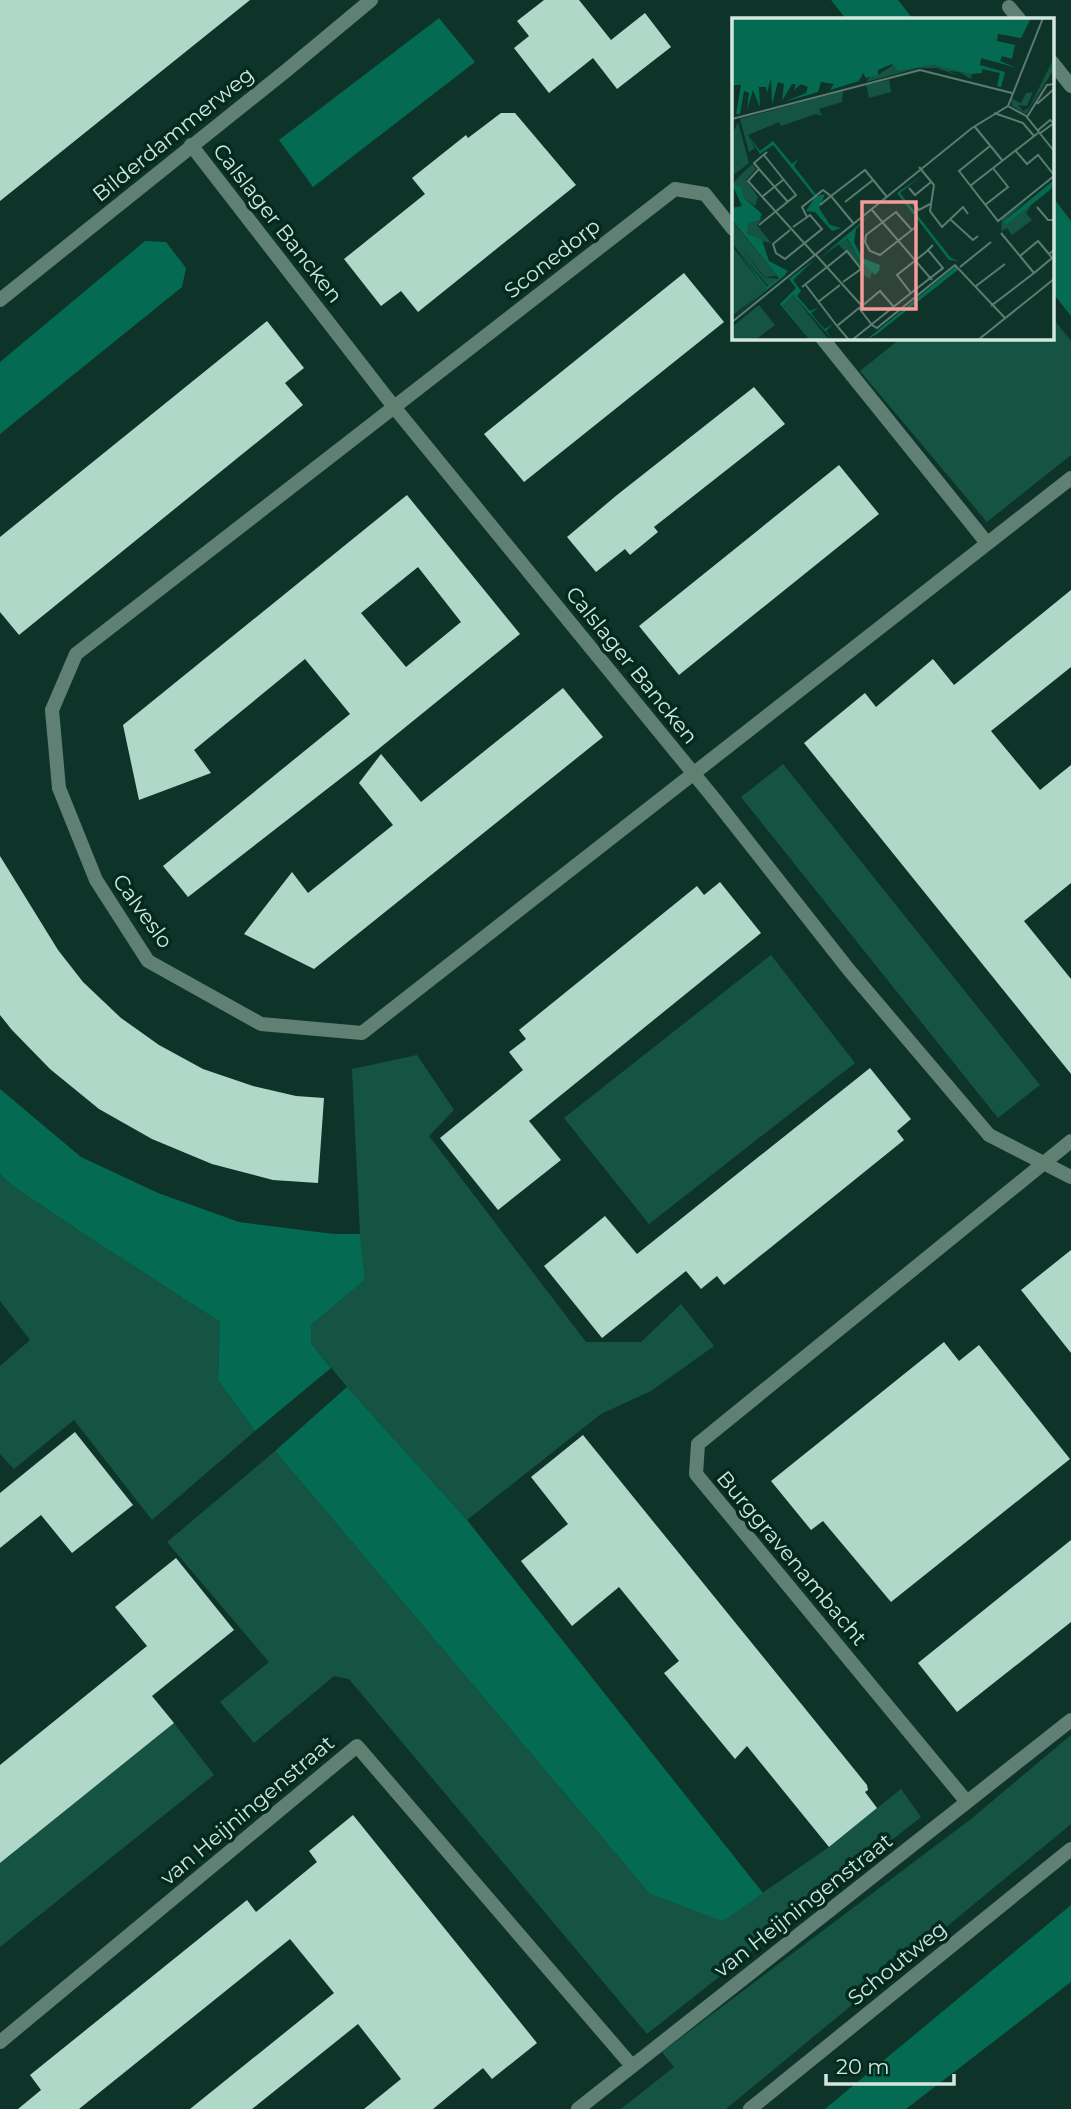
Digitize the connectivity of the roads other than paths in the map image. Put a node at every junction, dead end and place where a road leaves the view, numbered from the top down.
1 (371, 0) edge
2 (1009, 7) dead end
3 (1018, 18) edge
4 (1054, 65) edge
5 (1071, 86) edge
6 (191, 145) junction
7 (732, 228) edge
8 (0, 300) edge
9 (823, 340) edge
10 (394, 407) junction
11 (1071, 478) edge
12 (988, 543) junction
13 (694, 774) junction
14 (1071, 1141) edge
15 (1043, 1164) junction
16 (1071, 1177) edge
17 (1071, 1720) edge
18 (967, 1802) junction
19 (1071, 1849) edge
20 (0, 2042) edge
21 (632, 2066) junction
22 (578, 2109) edge
23 (750, 2109) edge

1 - 6 street, Bilderdammerweg
2 - 3 street
4 - 5 street
6 - 8 street, Bilderdammerweg
6 - 10 street, Calslager Bancken
7 - 10 street, Sconedorp
9 - 12 street
10 - 13 street, Calslager Bancken
10 - 13 street, Calveslo
11 - 12 street
12 - 13 street
13 - 15 street, Calslager Bancken
14 - 15 street, Burggravenambacht
15 - 16 street, Calslager Bancken
15 - 18 street, Burggravenambacht
17 - 18 street
18 - 21 street, van Heijningenstraat
19 - 23 street, Schoutweg
20 - 21 street, van Heijningenstraat
21 - 22 street, van Heijningenstraat

